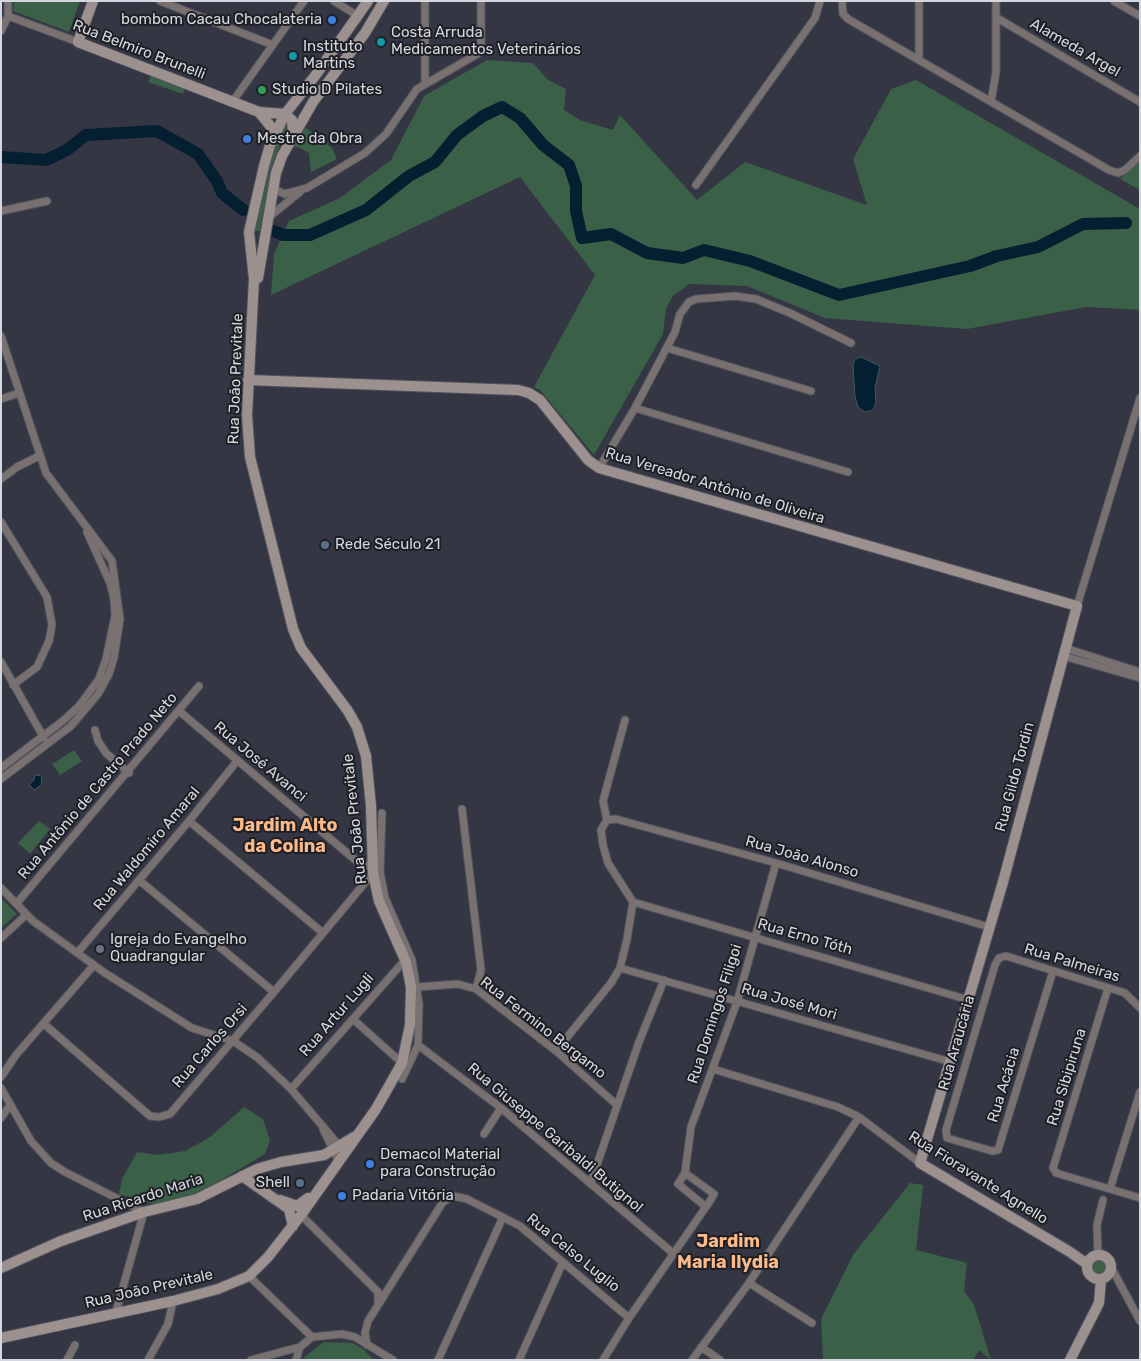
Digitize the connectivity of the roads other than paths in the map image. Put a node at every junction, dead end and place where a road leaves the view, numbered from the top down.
1 (8, 1) edge
2 (93, 1) edge
3 (160, 1) edge
4 (304, 1) edge
5 (334, 1) edge
6 (368, 1) edge
7 (384, 1) edge
8 (425, 1) edge
9 (481, 1) edge
10 (820, 1) edge
11 (842, 1) edge
12 (918, 1) edge
13 (1002, 1) edge
14 (1114, 1) edge
15 (996, 5) edge
16 (8, 16) junction
17 (358, 16) junction
18 (1140, 16) edge
19 (997, 18) junction
20 (1, 31) edge
21 (78, 42) junction
22 (273, 45) junction
23 (919, 60) junction
24 (425, 83) junction
25 (233, 102) junction
26 (991, 102) junction
27 (1140, 102) edge
28 (259, 112) junction
29 (284, 114) junction
30 (276, 133) junction
31 (293, 134) junction
32 (1140, 156) edge
33 (696, 185) dead end
34 (273, 188) junction
35 (307, 188) junction
36 (47, 201) dead end
37 (1, 211) edge
38 (269, 217) junction
39 (249, 232) junction
40 (265, 236) junction
41 (254, 299) junction
42 (1, 336) edge
43 (852, 343) dead end
44 (667, 348) junction
45 (248, 380) junction
46 (811, 391) dead end
47 (19, 393) junction
48 (1140, 398) edge
49 (1, 399) edge
50 (634, 408) junction
51 (39, 456) junction
52 (599, 468) junction
53 (848, 472) dead end
54 (1, 479) edge
55 (1, 522) edge
56 (82, 523) junction
57 (1077, 606) junction
58 (1064, 652) junction
59 (1, 662) edge
60 (1140, 672) edge
61 (1140, 678) edge
62 (13, 685) junction
63 (199, 686) dead end
64 (179, 711) junction
65 (625, 720) dead end
66 (95, 730) dead end
67 (42, 736) junction
68 (48, 744) junction
69 (237, 761) junction
70 (1, 768) edge
71 (129, 773) junction
72 (1, 779) edge
73 (462, 809) dead end
74 (382, 813) dead end
75 (607, 820) junction
76 (189, 821) junction
77 (776, 863) junction
78 (373, 870) junction
79 (140, 881) junction
80 (1, 888) edge
81 (633, 902) junction
82 (17, 903) junction
83 (26, 914) junction
84 (989, 927) junction
85 (323, 933) junction
86 (755, 936) junction
87 (1, 938) edge
88 (78, 952) junction
89 (405, 960) junction
90 (94, 965) junction
91 (995, 965) joint
92 (620, 968) junction
93 (1053, 972) junction
94 (664, 980) junction
95 (417, 986) junction
96 (1108, 988) junction
97 (476, 989) junction
98 (274, 992) junction
99 (969, 1000) junction
100 (737, 1002) junction
101 (1140, 1008) edge
102 (354, 1020) junction
103 (44, 1024) junction
104 (233, 1041) junction
105 (418, 1045) junction
106 (556, 1051) junction
107 (951, 1062) junction
108 (402, 1063) junction
109 (713, 1069) junction
110 (1, 1077) edge
111 (402, 1079) dead end
112 (1, 1088) edge
113 (291, 1089) junction
114 (1140, 1092) edge
115 (10, 1105) junction
116 (617, 1105) junction
117 (501, 1108) junction
118 (859, 1117) junction
119 (1, 1118) edge
120 (946, 1130) joint
121 (484, 1134) dead end
122 (336, 1153) junction
123 (920, 1163) junction
124 (685, 1173) junction
125 (242, 1176) junction
126 (591, 1182) junction
127 (1110, 1188) junction
128 (1140, 1198) edge
129 (280, 1200) junction
130 (1102, 1200) dead end
131 (706, 1207) junction
132 (299, 1211) junction
133 (144, 1212) junction
134 (503, 1217) junction
135 (293, 1226) junction
136 (673, 1253) junction
137 (1098, 1254) junction
138 (563, 1262) junction
139 (1087, 1264) junction
140 (1111, 1267) junction
141 (1, 1268) edge
142 (249, 1276) junction
143 (1102, 1279) junction
144 (749, 1282) junction
145 (173, 1301) junction
146 (376, 1310) junction
147 (116, 1312) junction
148 (629, 1318) junction
149 (1140, 1321) edge
150 (812, 1323) dead end
151 (312, 1337) junction
152 (1, 1338) edge
153 (75, 1345) dead end
154 (367, 1345) junction
155 (300, 1347) junction
156 (701, 1347) junction
157 (67, 1360) edge
158 (148, 1360) edge
159 (251, 1360) edge
160 (296, 1360) edge
161 (392, 1360) edge
162 (438, 1360) edge
163 (519, 1360) edge
164 (603, 1360) edge
165 (692, 1360) edge
166 (720, 1360) edge
167 (1070, 1360) edge

1 - 16 street
2 - 21 main road
3 - 22 street
4 - 22 street
5 - 17 street
6 - 17 main road, Rua João Previtale
7 - 31 main road, Rua João Previtale
8 - 24 street
9 - 24 street
10 - 33 street
11 - 23 street
12 - 23 street
13 - 15 street
14 - 18 street
15 - 19 street
16 - 20 street
16 - 21 street, Rua Belmiro Brunelli
17 - 29 main road, Rua João Previtale
19 - 26 street
19 - 27 street, Alameda Argel
21 - 25 main road, Rua Belmiro Brunelli
22 - 25 street
23 - 26 street
24 - 35 street
25 - 28 main road, Rua Belmiro Brunelli
26 - 32 street
28 - 29 main road, Rua Belmiro Brunelli
28 - 30 main road, Rua Belmiro Brunelli
29 - 30 main road, Rua João Previtale
29 - 31 main road
30 - 39 main road, Rua João Previtale
31 - 34 main road, Rua João Previtale
34 - 35 street
34 - 38 main road, Rua João Previtale
35 - 38 street
36 - 37 street
38 - 40 main road, Rua João Previtale
39 - 40 main road
39 - 41 main road, Rua João Previtale
40 - 41 main road, Rua João Previtale
41 - 45 main road, Rua João Previtale
42 - 47 street
43 - 44 street
44 - 46 street
44 - 50 street
45 - 52 main road, Rua Vereador Antônio de Oliveira
45 - 78 main road, Rua João Previtale
47 - 49 street
47 - 51 street
48 - 57 street, Rua Gildo Tordin
50 - 52 street
50 - 53 street
51 - 54 street
51 - 56 street
52 - 57 main road, Rua Vereador Antônio de Oliveira
55 - 62 street
56 - 67 street
56 - 68 street
57 - 58 main road, Rua Gildo Tordin
58 - 60 street
58 - 61 street
58 - 84 main road, Rua Gildo Tordin
59 - 62 street
62 - 67 street
63 - 64 street, Rua Antônio de Castro Prado Neto
64 - 69 street, Rua José Avanci
64 - 71 street, Rua Antônio de Castro Prado Neto
65 - 75 street
66 - 71 street
67 - 68 street
67 - 70 street
68 - 72 street
69 - 76 street, Rua Waldomiro Amaral
69 - 78 street, Rua José Avanci
71 - 82 street, Rua Antônio de Castro Prado Neto
73 - 97 street
74 - 95 street, Rua João Previtale
75 - 77 street, Rua João Alonso
75 - 81 street
76 - 79 street, Rua Waldomiro Amaral
76 - 85 street
77 - 84 street, Rua João Alonso
77 - 86 street, Rua Domingos Filigoi
78 - 85 street, Rua Carlos Orsi
78 - 89 main road, Rua João Previtale
79 - 88 street, Rua Waldomiro Amaral
79 - 98 street
80 - 82 street
81 - 86 street, Rua Erno Tóth
81 - 92 street
82 - 83 street
83 - 87 street
83 - 88 street
84 - 99 main road, Rua Gildo Tordin
85 - 98 street, Rua Carlos Orsi
86 - 99 street, Rua Erno Tóth
86 - 100 street, Rua Domingos Filigoi
88 - 90 street
89 - 102 street, Rua Artur Lugli
89 - 108 main road, Rua João Previtale
90 - 103 street
90 - 104 street
91 - 93 street, Rua Palmeiras
91 - 120 street, Rua Araucária
92 - 94 street, Rua José Mori
92 - 106 street
93 - 96 street, Rua Palmeiras
93 - 120 street, Rua Acácia
94 - 100 street, Rua José Mori
94 - 116 street
95 - 97 street, Rua Fermino Bergamo
95 - 105 street, Rua João Previtale
96 - 101 street, Rua Palmeiras
96 - 127 street, Rua Sibipiruna
97 - 106 street, Rua Fermino Bergamo
98 - 104 street, Rua Carlos Orsi
99 - 107 main road, Rua Gildo Tordin
100 - 107 street, Rua José Mori
100 - 109 street, Rua Domingos Filigoi
102 - 108 street
102 - 113 street, Rua Artur Lugli
103 - 104 street, Rua Carlos Orsi
103 - 110 street
104 - 113 street
105 - 111 street, Rua João Previtale
105 - 117 street, Rua Giuseppe Garibaldi Butignol
106 - 116 street, Rua Fermino Bergamo
107 - 123 main road, Rua Gildo Tordin
108 - 122 main road, Rua João Previtale
109 - 118 street, Rua Fioravante Agnello
109 - 124 street, Rua Domingos Filigoi
112 - 115 street
113 - 122 street
114 - 127 street
115 - 119 street
115 - 133 street
116 - 126 street
117 - 121 street
117 - 126 street, Rua Giuseppe Garibaldi Butignol
118 - 123 street, Rua Fioravante Agnello
118 - 144 street
122 - 125 main road, Rua Ricardo Maria
122 - 132 main road, Rua João Previtale
122 - 132 main road, Rua João Previtale
123 - 139 main road, Rua Fioravante Agnello
124 - 131 street, Rua Domingos Filigoi
124 - 131 street
125 - 129 main road
125 - 133 main road, Rua Ricardo Maria
126 - 136 street, Rua Giuseppe Garibaldi Butignol
127 - 128 street
129 - 132 main road
129 - 135 main road
130 - 137 street
131 - 136 street
132 - 135 main road, Rua João Previtale
132 - 146 street
133 - 141 main road, Rua Ricardo Maria
133 - 147 street
134 - 138 street, Rua Celso Luglio
134 - 146 street, Rua Celso Luglio
134 - 162 street
135 - 142 main road, Rua João Previtale
136 - 148 street
137 - 139 main road
137 - 140 main road
138 - 148 street, Rua Celso Luglio
138 - 163 street
139 - 143 main road
140 - 143 main road
140 - 149 street
142 - 145 main road, Rua João Previtale
142 - 151 street
143 - 167 main road
144 - 150 street
144 - 156 street
145 - 147 main road, Rua João Previtale
145 - 158 street
146 - 154 street
147 - 152 main road, Rua João Previtale
148 - 164 street
151 - 154 street
151 - 155 street
153 - 157 street
154 - 161 street
155 - 159 street
155 - 160 street
156 - 165 street
156 - 166 street

